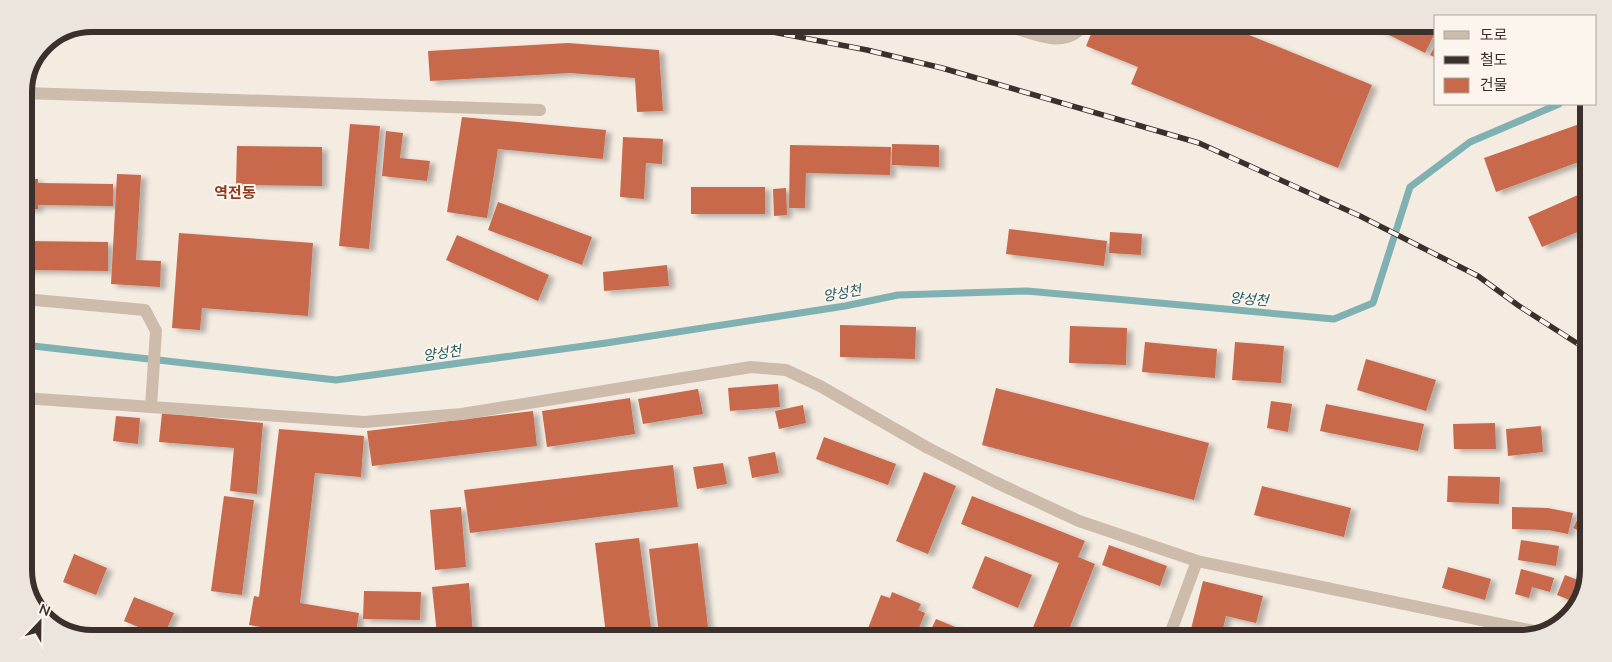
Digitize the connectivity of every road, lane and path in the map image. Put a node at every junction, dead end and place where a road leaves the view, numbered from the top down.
1 (1028, 32) edge
2 (1078, 32) edge
3 (32, 93) edge
4 (540, 110) dead end
5 (32, 300) edge
6 (33, 399) edge
7 (151, 406) junction
8 (1197, 561) junction
9 (1525, 629) edge
10 (1172, 630) edge

1 - 2 street
3 - 4 street
5 - 7 street
6 - 7 street
7 - 8 street
8 - 9 street
8 - 10 street

